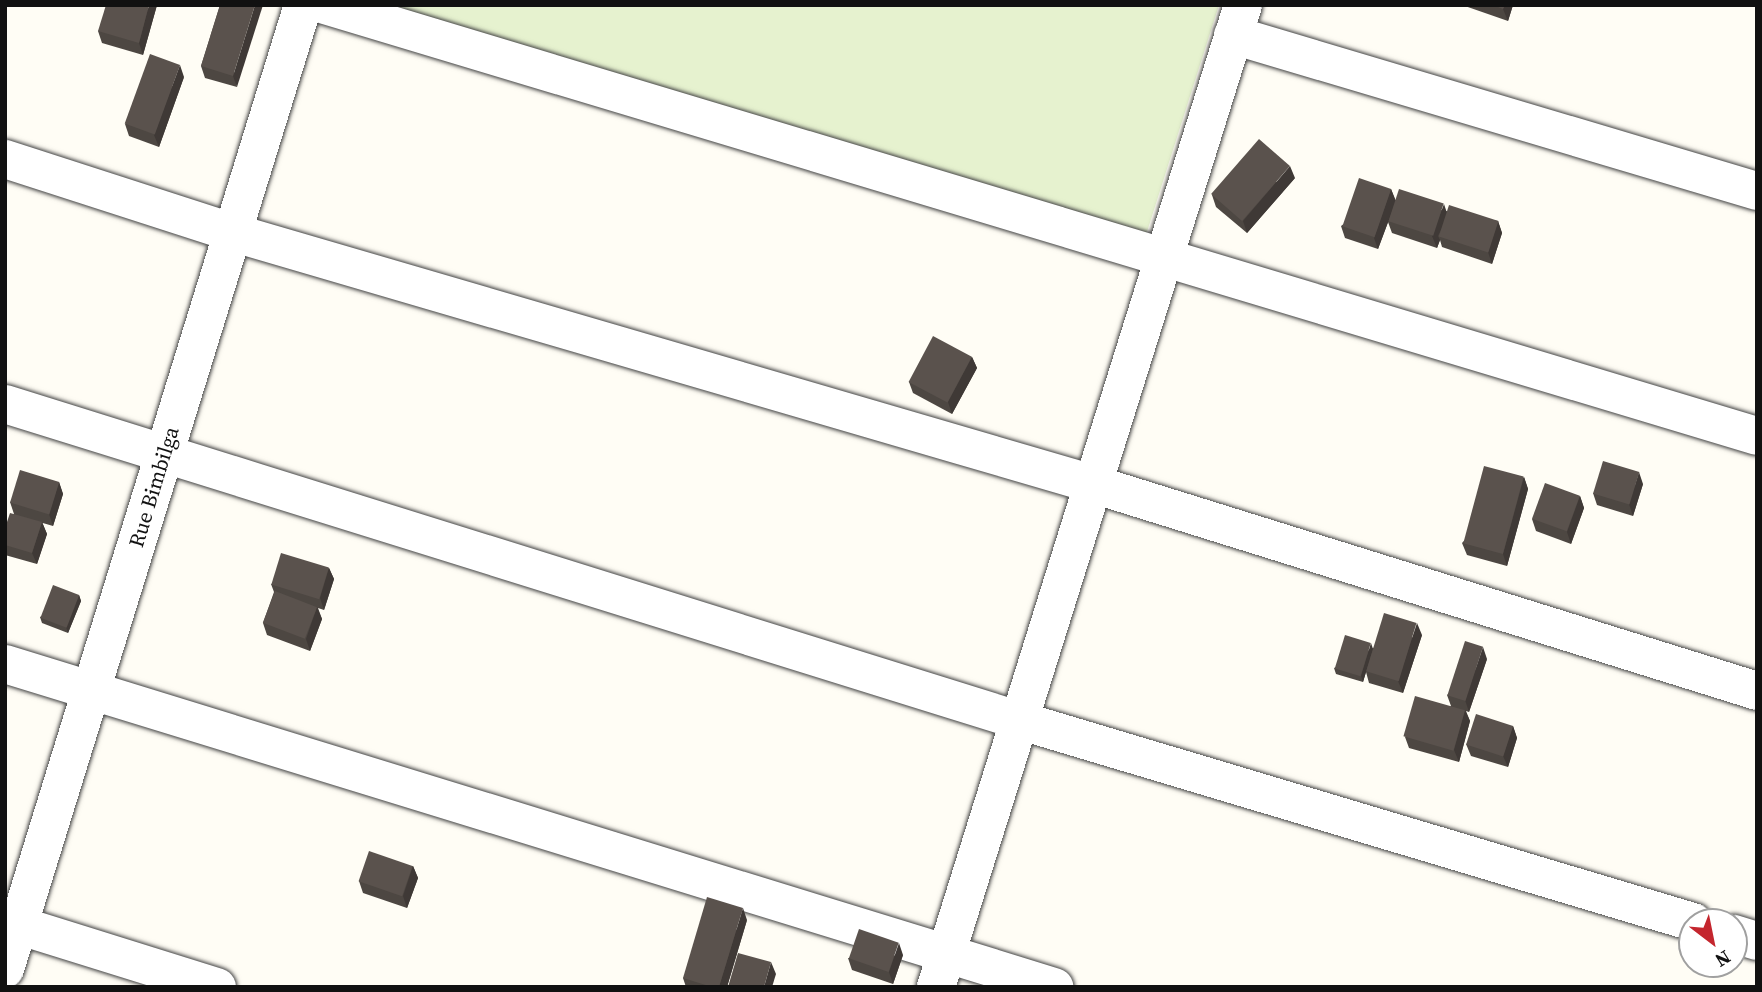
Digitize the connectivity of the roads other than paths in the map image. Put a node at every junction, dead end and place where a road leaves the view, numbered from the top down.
1 (303, 5) edge
2 (325, 5) edge
3 (1238, 20) edge
4 (5, 159) edge
5 (1757, 191) edge
6 (234, 233) junction
7 (1163, 257) junction
8 (5, 404) edge
9 (1757, 436) edge
10 (165, 453) junction
11 (1093, 484) junction
12 (5, 664) edge
13 (92, 689) junction
14 (1757, 691) edge
15 (1018, 720) junction
16 (1678, 918) edge
17 (12, 923) edge
18 (5, 969) edge
19 (941, 970) edge
20 (217, 987) edge
21 (1054, 987) edge

1 - 6 street, Rue Bimbilga
2 - 7 street
3 - 5 street
3 - 7 street
4 - 6 street
6 - 10 street, Rue Bimbilga
6 - 11 street
7 - 9 street
7 - 11 street
8 - 10 street
10 - 13 street, Rue Bimbilga
10 - 15 street
11 - 14 street
11 - 15 street
12 - 13 street
13 - 17 street, Rue Bimbilga
13 - 19 street
15 - 16 street
15 - 19 street
17 - 18 street, Rue Bimbilga
17 - 20 street
19 - 21 street

